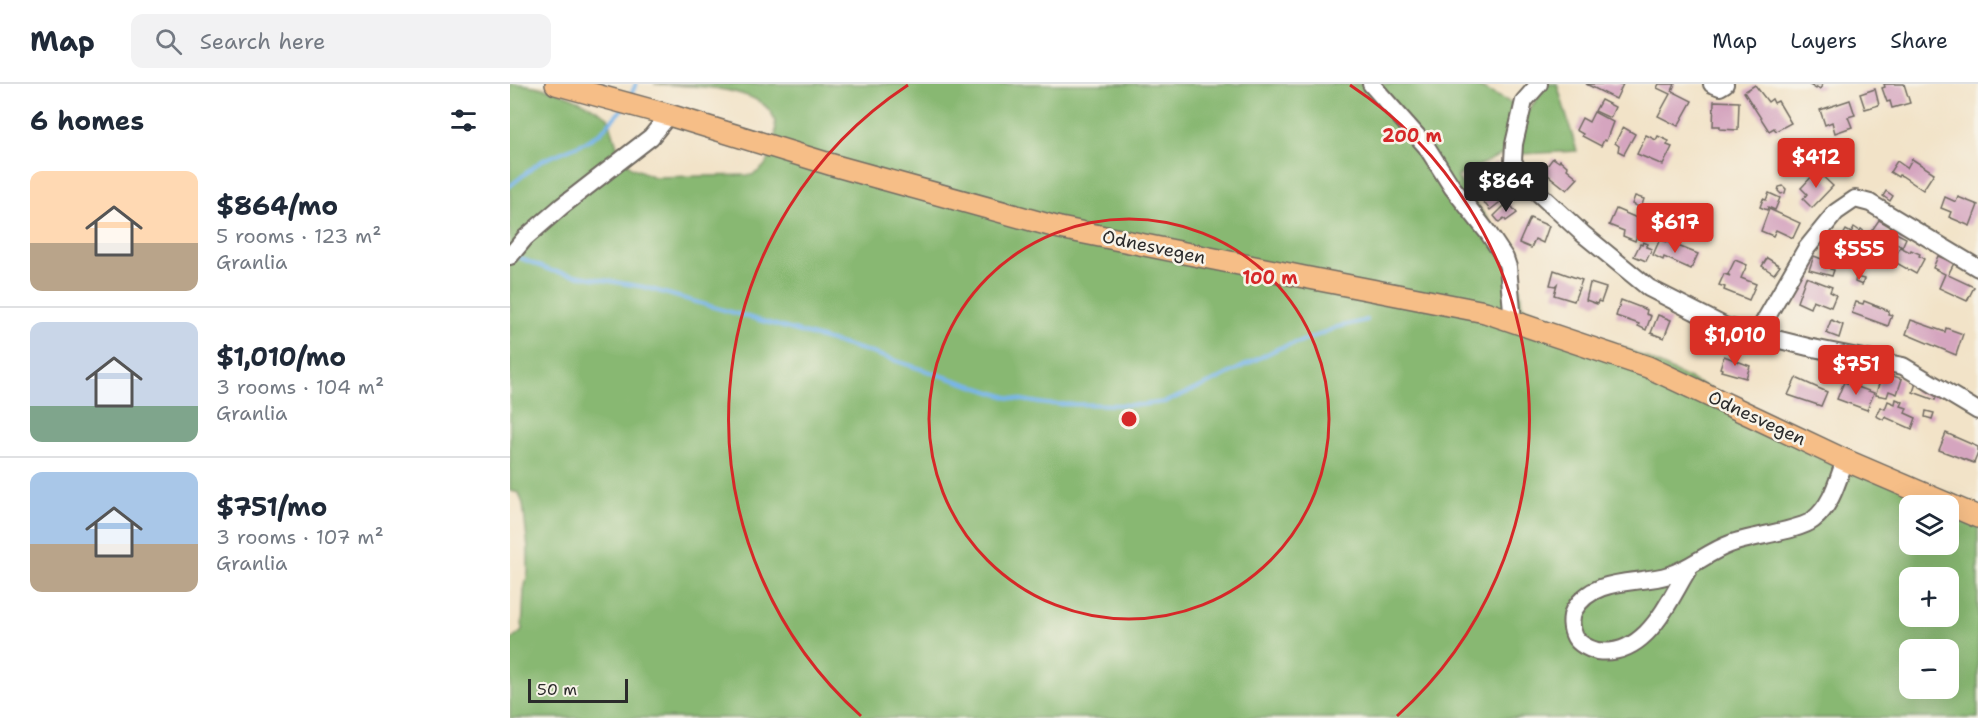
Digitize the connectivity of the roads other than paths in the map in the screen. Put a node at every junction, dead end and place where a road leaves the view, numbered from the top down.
1 (556, 84) edge
2 (1371, 84) edge
3 (1539, 84) edge
4 (1712, 84) edge
5 (1725, 84) edge
6 (585, 88) edge
7 (669, 115) junction
8 (510, 256) edge
9 (1978, 268) edge
10 (1513, 321) junction
11 (1757, 334) junction
12 (1978, 411) edge
13 (1845, 460) junction
14 (1978, 517) edge
15 (1689, 568) junction

1 - 6 main road, Odnesvegen
2 - 10 street
3 - 11 street
4 - 5 street
6 - 7 main road, Odnesvegen
7 - 8 street
7 - 10 main road, Odnesvegen
9 - 11 street
10 - 13 main road, Odnesvegen
11 - 12 street
13 - 14 main road, Odnesvegen
13 - 15 street
15 - 15 street

